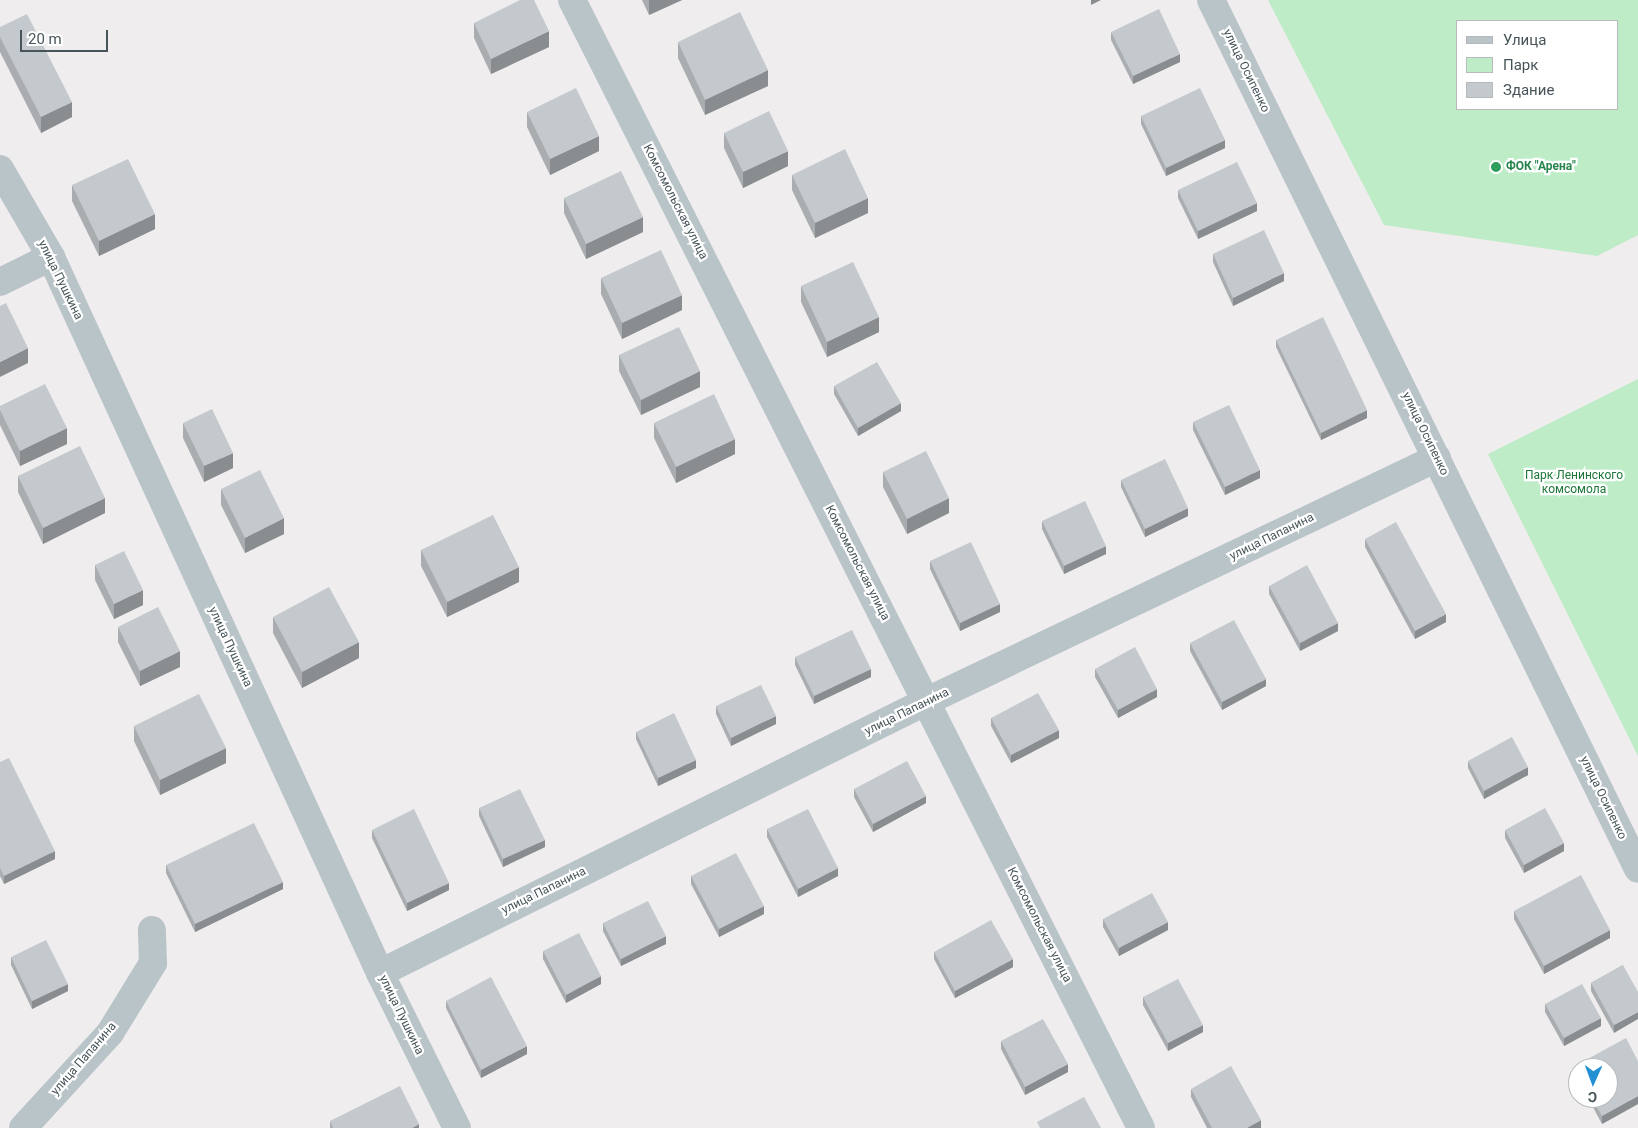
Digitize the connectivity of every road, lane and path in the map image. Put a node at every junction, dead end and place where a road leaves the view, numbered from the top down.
1 (572, 0) edge
2 (1211, 0) edge
3 (0, 169) edge
4 (51, 258) junction
5 (0, 282) edge
6 (1437, 458) junction
7 (927, 701) junction
8 (1638, 869) edge
9 (152, 930) dead end
10 (380, 972) junction
11 (23, 1128) edge
12 (457, 1128) edge
13 (1140, 1128) edge

1 - 7 street, Комсомольская улица
2 - 6 street, улица Осипенко
3 - 4 street, улица Пушкина
4 - 5 street
4 - 10 street, улица Пушкина
6 - 7 street, улица Папанина
6 - 8 street, улица Осипенко
7 - 10 street, улица Папанина
7 - 13 street, Комсомольская улица
9 - 11 street, улица Папанина
10 - 12 street, улица Пушкина

